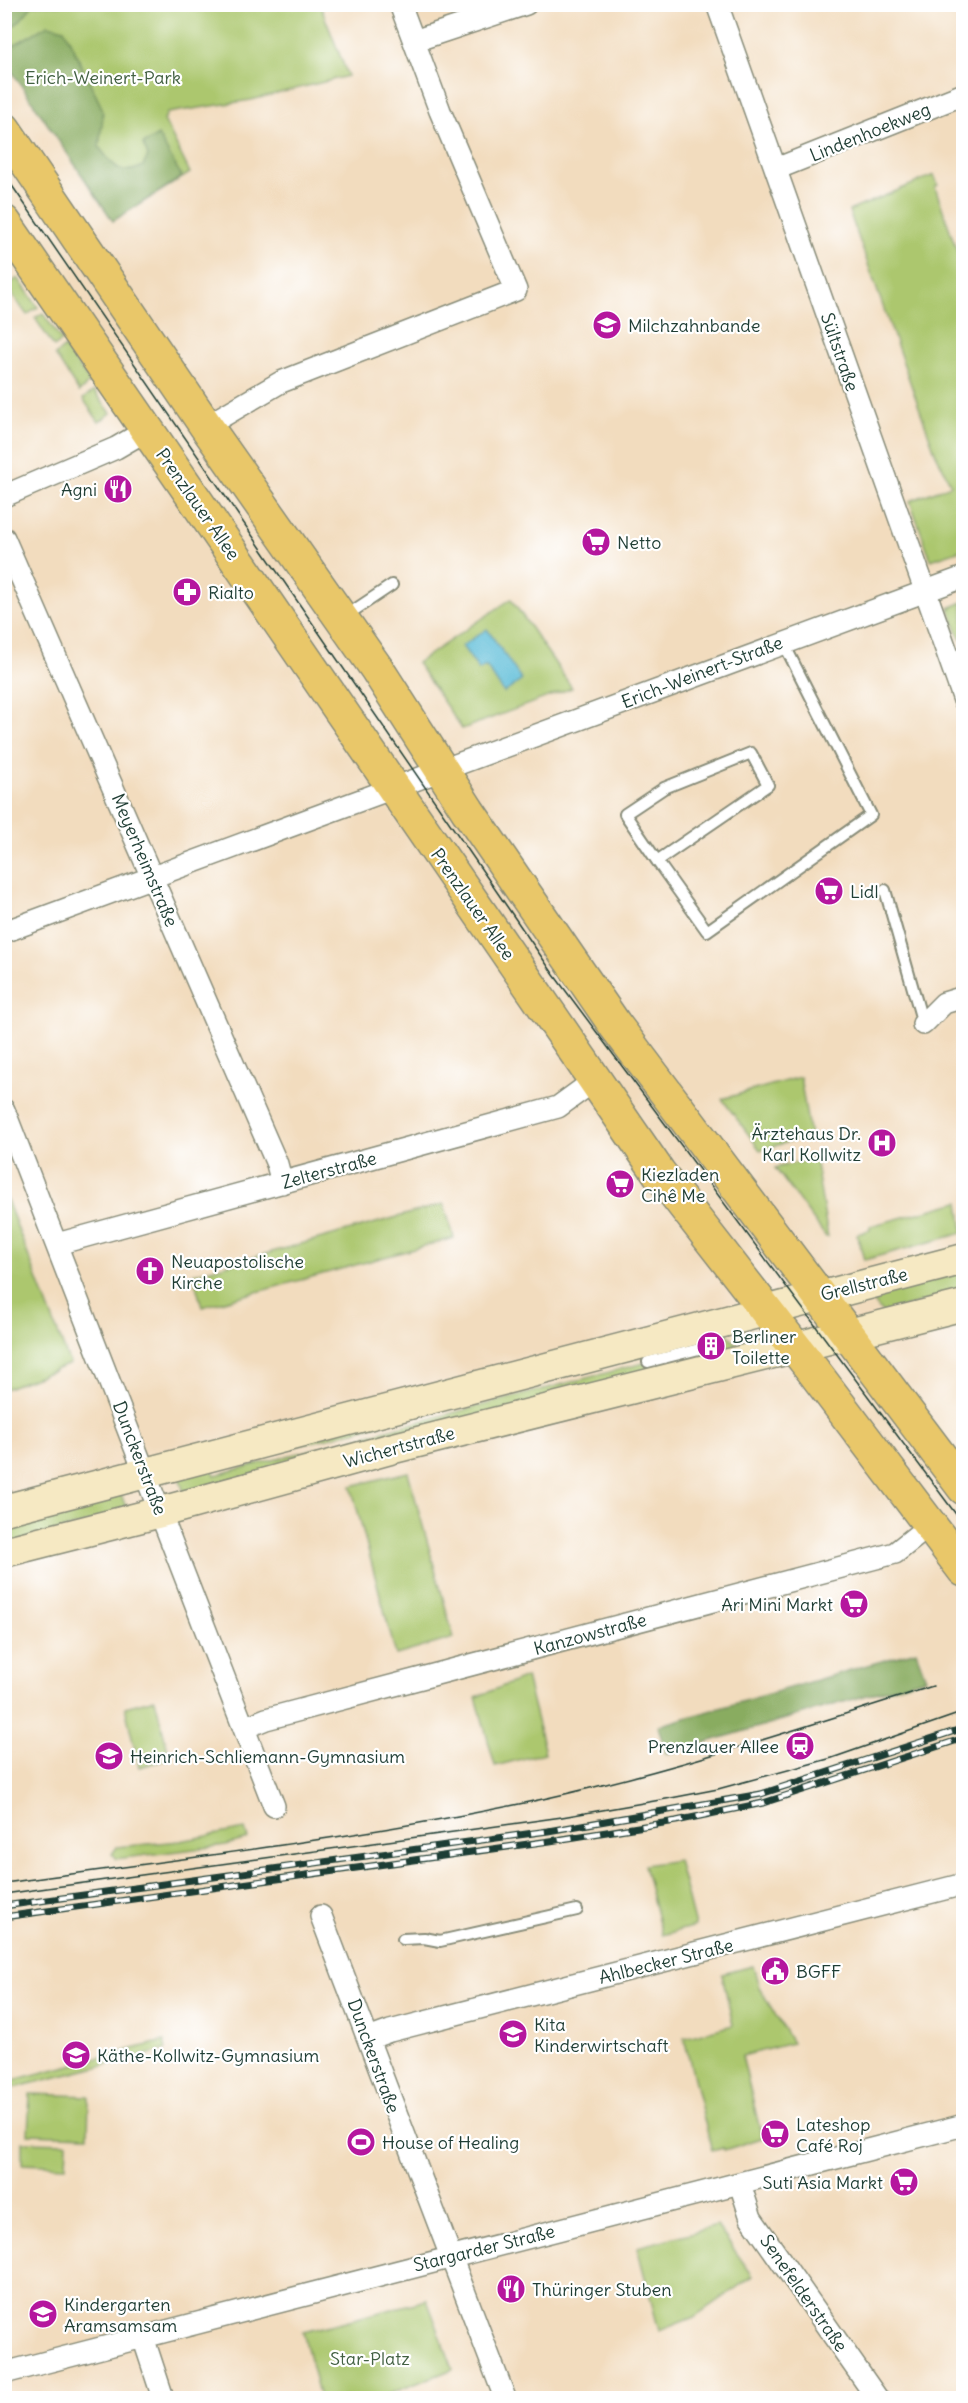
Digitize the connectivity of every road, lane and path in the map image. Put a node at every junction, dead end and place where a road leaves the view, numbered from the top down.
1 (400, 4) edge
2 (526, 4) edge
3 (717, 4) edge
4 (414, 41) junction
5 (963, 96) edge
6 (4, 129) edge
7 (776, 169) junction
8 (4, 222) edge
9 (207, 426) junction
10 (147, 430) junction
11 (4, 496) edge
12 (4, 538) edge
13 (963, 577) edge
14 (392, 585) dead end
15 (925, 592) junction
16 (341, 618) junction
17 (783, 642) junction
18 (963, 700) edge
19 (442, 770) junction
20 (393, 787) junction
21 (657, 861) junction
22 (152, 876) junction
23 (885, 890) dead end
24 (4, 932) edge
25 (963, 997) edge
26 (923, 1024) joint
27 (595, 1080) junction
28 (4, 1110) edge
29 (282, 1183) junction
30 (57, 1244) junction
31 (963, 1259) edge
32 (819, 1296) junction
33 (963, 1305) edge
34 (764, 1310) junction
35 (849, 1335) junction
36 (703, 1348) dead end
37 (796, 1349) junction
38 (648, 1362) dead end
39 (146, 1474) junction
40 (963, 1488) edge
41 (4, 1510) edge
42 (162, 1512) junction
43 (929, 1526) junction
44 (4, 1552) edge
45 (963, 1570) edge
46 (244, 1728) junction
47 (274, 1806) dead end
48 (963, 1884) edge
49 (576, 1910) dead end
50 (321, 1916) dead end
51 (403, 1939) dead end
52 (368, 2039) junction
53 (963, 2125) edge
54 (740, 2184) junction
55 (449, 2257) junction
56 (143, 2337) junction
57 (4, 2373) edge
58 (163, 2398) edge
59 (505, 2398) edge
60 (877, 2398) edge

1 - 4 street
2 - 4 street
3 - 7 street, Sültstraße
4 - 9 street
5 - 7 street, Lindenhoekweg
6 - 9 main road
7 - 15 street, Sültstraße
8 - 10 main road, Prenzlauer Allee
9 - 16 main road
10 - 11 street
10 - 20 main road, Prenzlauer Allee
12 - 22 street, Meyerheimstraße
13 - 15 street, Erich-Weinert-Straße
14 - 16 lane
15 - 17 street, Erich-Weinert-Straße
15 - 18 street, Sültstraße
16 - 19 main road
17 - 19 street, Erich-Weinert-Straße
17 - 21 lane
19 - 20 street, Erich-Weinert-Straße
19 - 32 main road
20 - 22 street
20 - 27 main road, Prenzlauer Allee
21 - 21 lane
22 - 24 street
22 - 29 street, Meyerheimstraße
23 - 26 lane
25 - 26 street
27 - 29 street, Zelterstraße
27 - 34 main road, Prenzlauer Allee
28 - 30 street, Dunckerstraße
29 - 30 street, Zelterstraße
30 - 39 street, Dunckerstraße
31 - 32 street, Grellstraße
32 - 34 street, Grellstraße
32 - 35 main road
33 - 35 street
34 - 37 main road, Prenzlauer Allee
34 - 39 street
35 - 37 street
35 - 40 main road
36 - 38 lane
37 - 42 street, Wichertstraße
37 - 43 main road, Prenzlauer Allee
39 - 41 street
39 - 42 street, Dunckerstraße
42 - 44 street, Wichertstraße
42 - 46 street, Dunckerstraße
43 - 45 main road, Prenzlauer Allee
43 - 46 street, Kanzowstraße
46 - 47 street, Dunckerstraße
48 - 52 street, Ahlbecker Straße
49 - 51 lane
50 - 52 street, Dunckerstraße
52 - 55 street, Dunckerstraße
53 - 54 street, Stargarder Straße
54 - 55 street, Stargarder Straße
54 - 60 street, Senefelderstraße
55 - 56 street, Stargarder Straße
55 - 59 street, Dunckerstraße
56 - 57 street, Stargarder Straße
56 - 58 street

